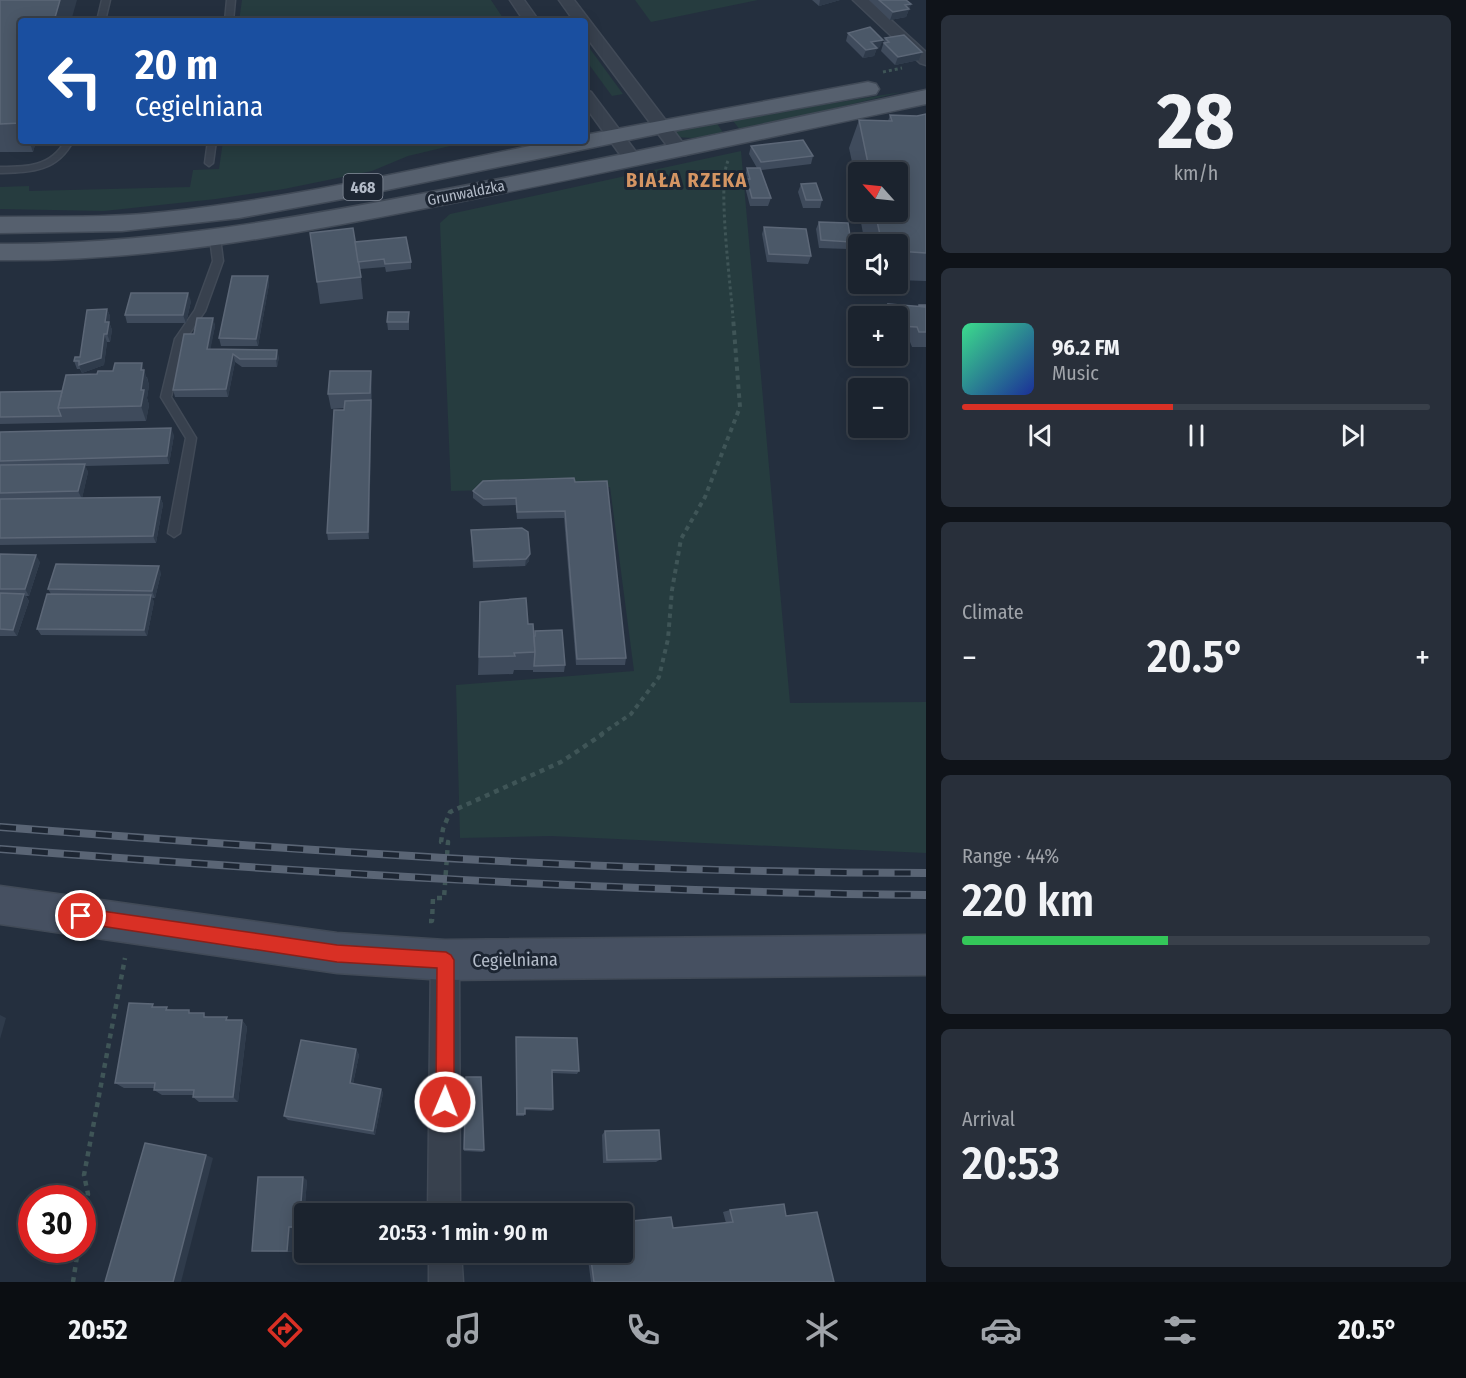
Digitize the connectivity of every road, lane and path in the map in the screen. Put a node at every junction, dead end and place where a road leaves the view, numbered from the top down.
1 (106, 0) edge
2 (231, 0) edge
3 (517, 0) edge
4 (566, 0) edge
5 (860, 0) edge
6 (102, 18) edge
7 (229, 18) edge
8 (530, 18) edge
9 (580, 18) edge
10 (588, 29) edge
11 (926, 60) edge
12 (926, 78) edge
13 (926, 97) edge
14 (588, 98) edge
15 (661, 126) junction
16 (615, 135) junction
17 (588, 141) edge
18 (68, 144) edge
19 (212, 144) edge
20 (571, 144) edge
21 (680, 151) junction
22 (730, 154) dead end
23 (633, 160) junction
24 (209, 163) dead end
25 (0, 170) edge
26 (0, 225) edge
27 (215, 238) junction
28 (0, 252) edge
29 (174, 533) dead end
30 (0, 906) edge
31 (422, 921) dead end
32 (127, 948) dead end
33 (926, 955) edge
34 (446, 960) junction
35 (86, 1185) edge
36 (444, 1203) edge
37 (76, 1263) edge
38 (445, 1263) edge
39 (73, 1282) edge
40 (446, 1282) edge

1 - 6 lane
2 - 7 lane
3 - 8 street
4 - 9 street
5 - 11 street
10 - 15 street
12 - 15 main road, Grunwaldzka / 468
13 - 21 main road, Grunwaldzka / 468
14 - 16 street
15 - 16 main road, Grunwaldzka / 468
15 - 21 street
16 - 17 main road, Grunwaldzka / 468
16 - 23 street
18 - 25 lane
19 - 24 lane
20 - 26 main road, Grunwaldzka / 468
21 - 23 main road, Grunwaldzka / 468
22 - 31 path
23 - 27 main road, Grunwaldzka / 468
27 - 28 main road, Grunwaldzka / 468
27 - 29 lane
30 - 34 street, Cegielniana
32 - 35 path
33 - 34 street, Cegielniana
34 - 36 street
37 - 39 path
38 - 40 street

